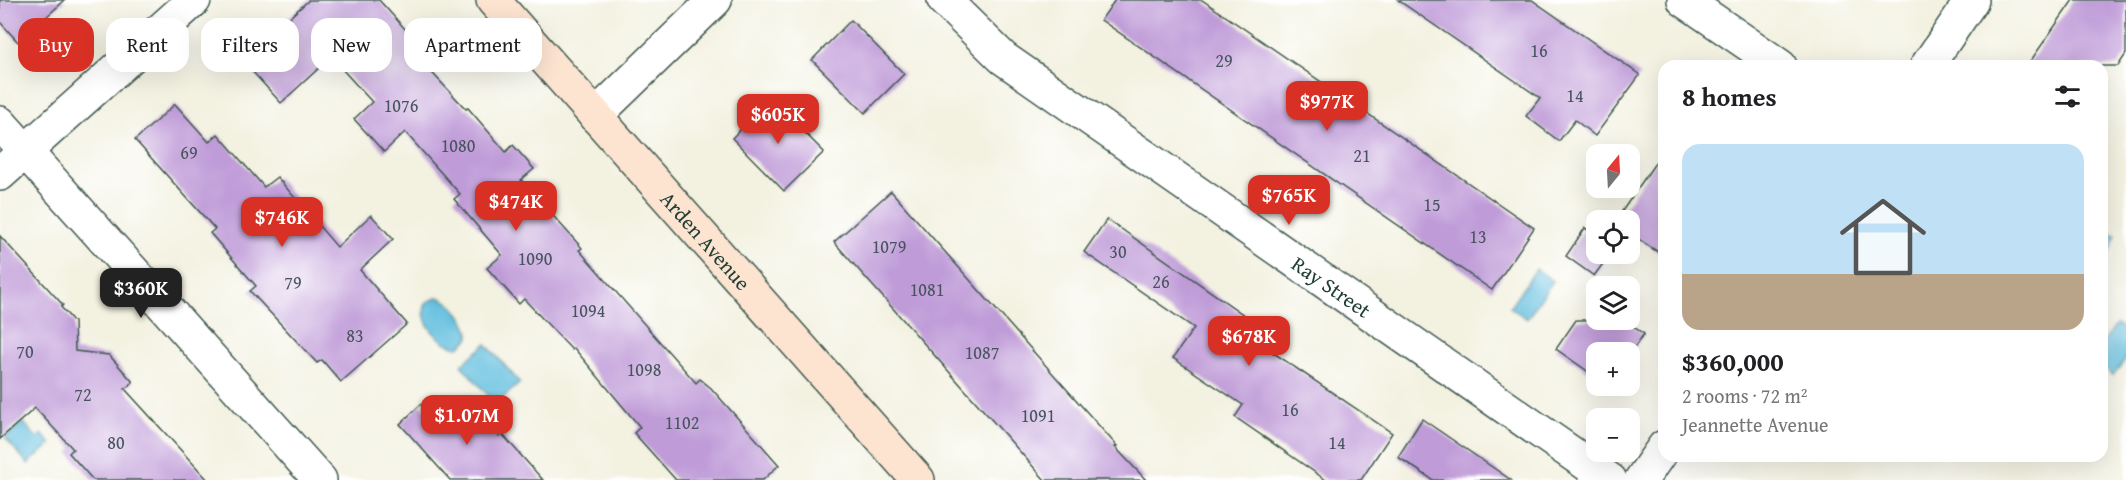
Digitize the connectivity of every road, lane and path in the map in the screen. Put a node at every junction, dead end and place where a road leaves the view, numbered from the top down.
1 (194, 0) edge
2 (493, 0) edge
3 (715, 0) edge
4 (944, 0) edge
5 (1684, 0) edge
6 (1972, 0) edge
7 (1770, 60) edge
8 (1931, 60) edge
9 (595, 116) junction
10 (0, 123) edge
11 (25, 152) junction
12 (0, 174) edge
13 (1658, 456) edge
14 (320, 480) edge
15 (918, 480) edge
16 (1610, 480) edge
17 (1641, 480) edge

1 - 11 street
2 - 9 street, Arden Avenue
3 - 9 street
4 - 16 street, Ray Street
5 - 7 street
6 - 8 street
9 - 15 street, Arden Avenue
10 - 11 street
11 - 12 street
11 - 14 street
13 - 17 street

